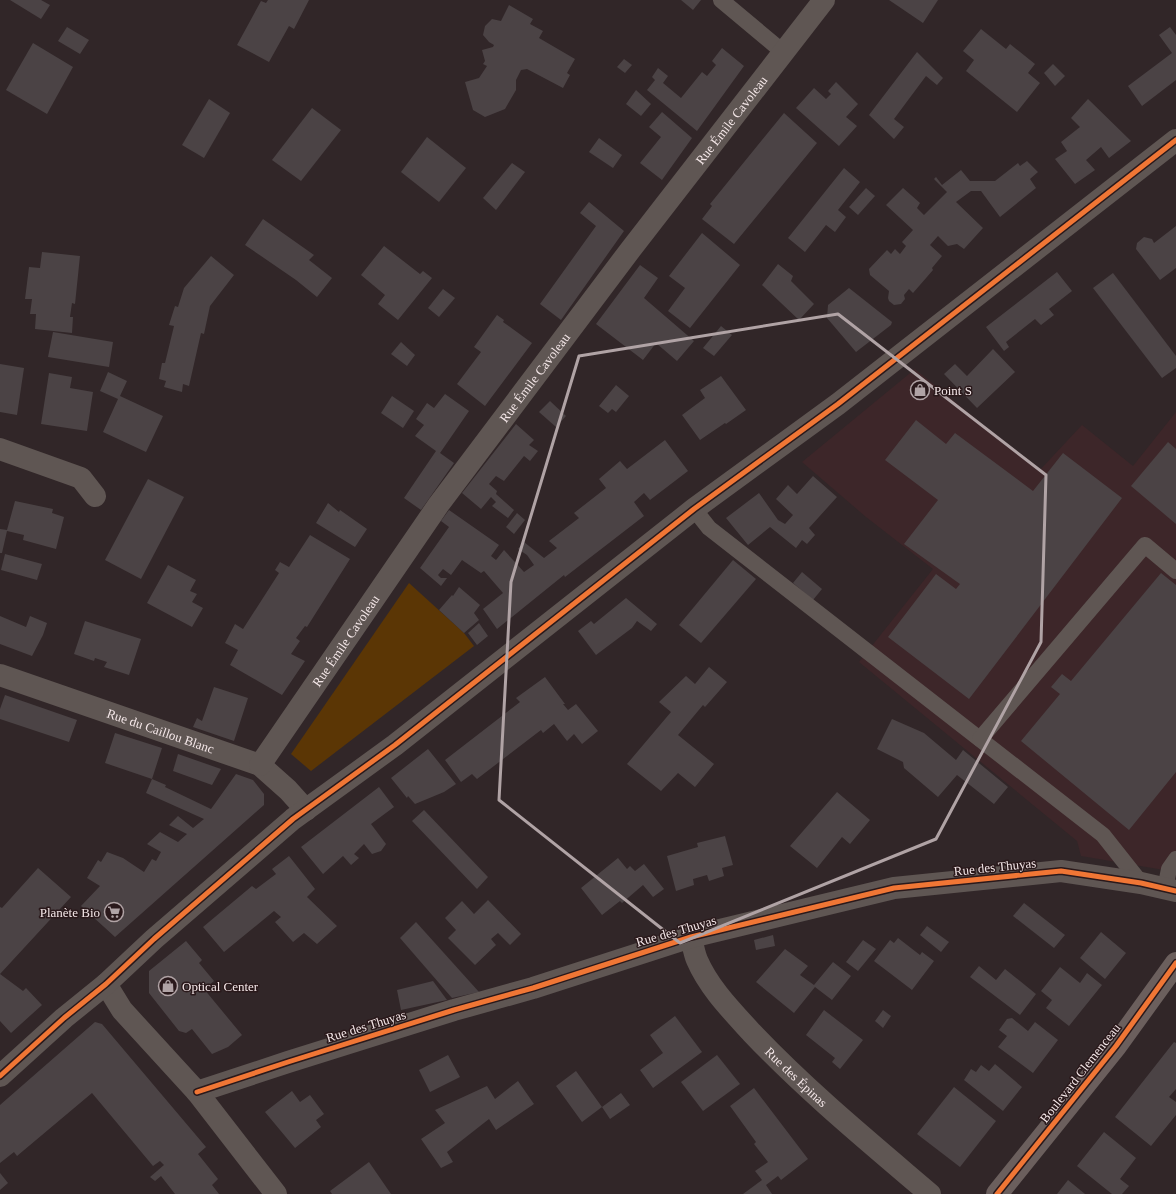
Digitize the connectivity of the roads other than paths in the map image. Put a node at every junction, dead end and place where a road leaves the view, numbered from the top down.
1 (721, 0) edge
2 (824, 0) edge
3 (783, 52) junction
4 (1176, 140) edge
5 (0, 449) edge
6 (95, 496) dead end
7 (694, 509) junction
8 (1176, 571) edge
9 (0, 675) edge
10 (980, 739) junction
11 (260, 765) junction
12 (306, 810) junction
13 (1176, 859) edge
14 (1141, 883) junction
15 (1171, 890) edge
16 (692, 937) junction
17 (1176, 963) edge
18 (106, 984) junction
19 (0, 1076) edge
20 (196, 1092) junction
21 (275, 1194) edge
22 (930, 1194) edge
23 (997, 1194) edge

1 - 3 lane
2 - 3 street, Rue Émile Cavoleau
3 - 11 street, Rue Émile Cavoleau
4 - 7 street
5 - 6 street
7 - 10 lane
7 - 12 street
8 - 10 lane
9 - 11 street, Rue du Caillou Blanc
10 - 14 lane
11 - 12 street, Rue du Caillou Blanc
12 - 18 street
13 - 15 lane
14 - 15 street, Rue des Thuyas
14 - 16 street, Rue des Thuyas
16 - 20 street, Rue des Thuyas
16 - 22 street, Rue des Épinas
17 - 23 main road, Boulevard Clemenceau
18 - 19 street
18 - 20 street
20 - 21 street

